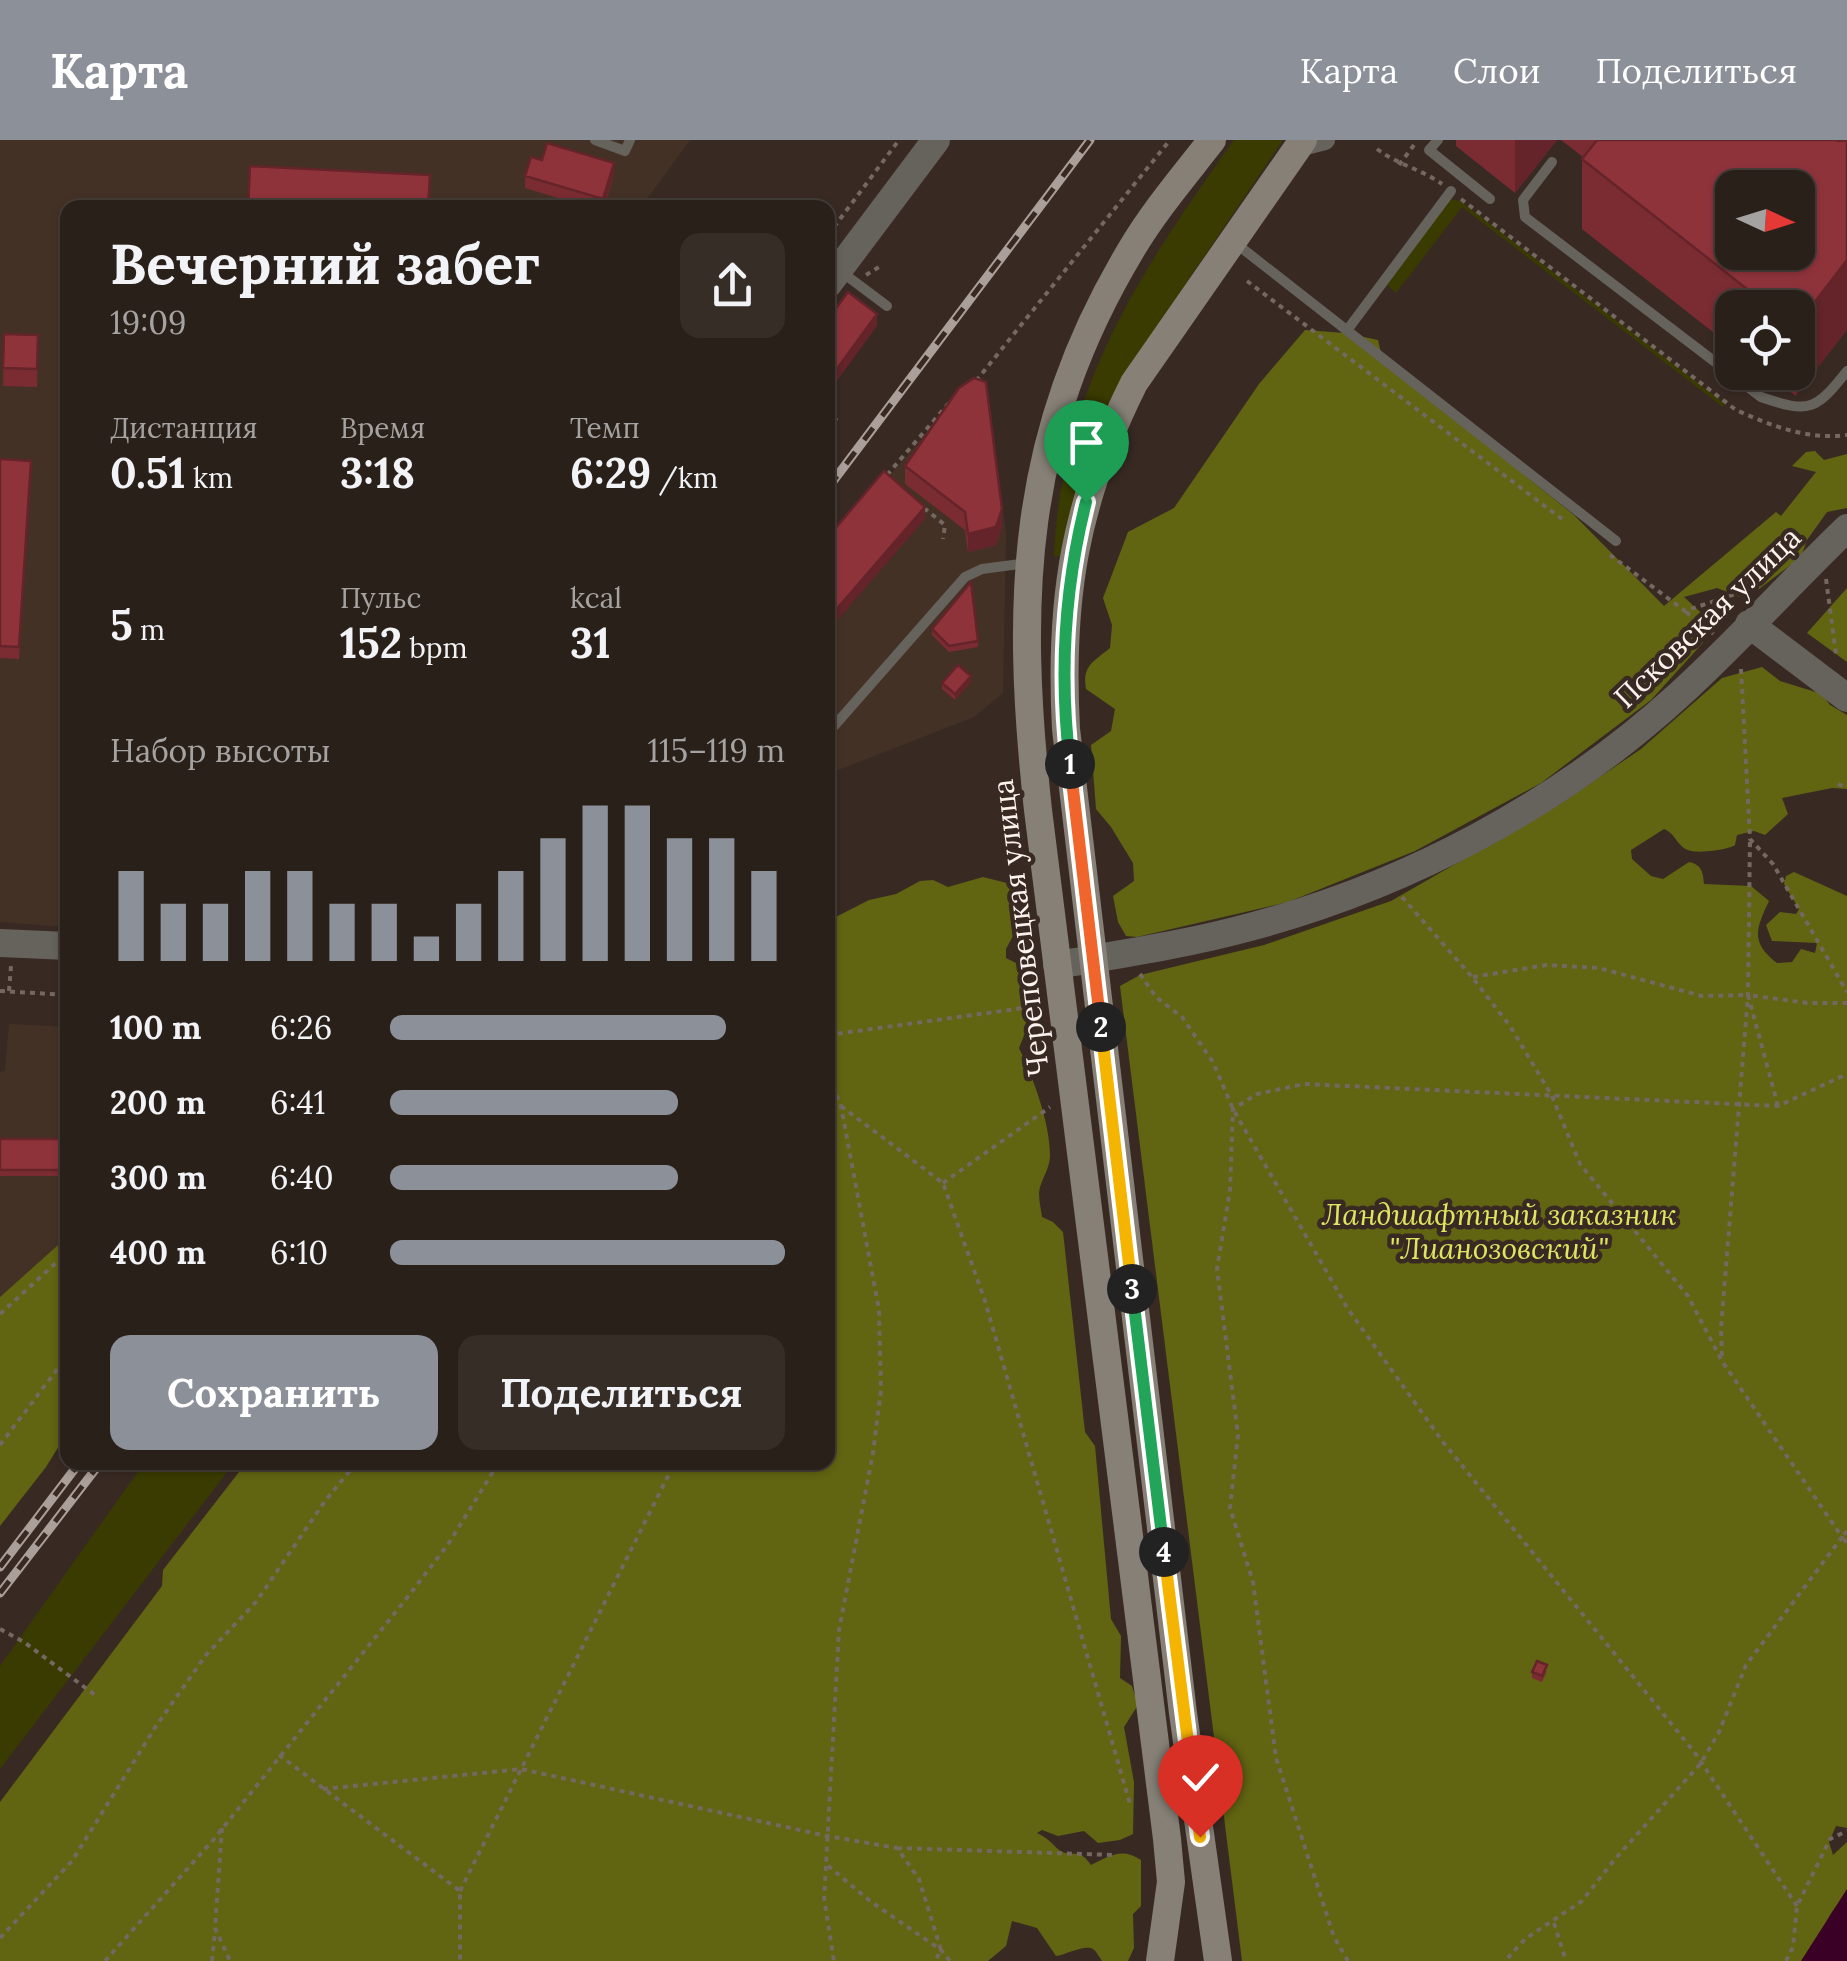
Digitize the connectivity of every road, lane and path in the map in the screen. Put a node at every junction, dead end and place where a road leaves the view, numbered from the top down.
1 (595, 140) edge
2 (630, 140) edge
3 (899, 140) edge
4 (936, 140) edge
5 (1170, 140) edge
6 (1212, 140) edge
7 (1418, 140) edge
8 (1438, 140) edge
9 (1308, 142) edge
10 (1376, 149) dead end
11 (1552, 162) dead end
12 (1399, 165) junction
13 (1451, 191) junction
14 (1490, 199) dead end
15 (835, 226) edge
16 (1233, 242) junction
17 (835, 274) edge
18 (835, 278) edge
19 (1247, 281) dead end
20 (887, 306) dead end
21 (1348, 330) junction
22 (1847, 371) edge
23 (974, 384) edge
24 (954, 396) edge
25 (838, 416) dead end
26 (835, 420) edge
27 (1847, 435) edge
28 (887, 475) edge
29 (916, 500) edge
30 (1561, 518) dead end
31 (1847, 528) edge
32 (943, 539) dead end
33 (1616, 541) dead end
34 (1608, 553) dead end
35 (1029, 563) junction
36 (1826, 579) dead end
37 (1685, 611) junction
38 (1745, 614) junction
39 (1714, 634) dead end
40 (1836, 654) dead end
41 (1744, 660) dead end
42 (1847, 698) edge
43 (835, 724) edge
44 (1838, 784) dead end
45 (1847, 788) edge
46 (1750, 839) junction
47 (1396, 890) dead end
48 (60, 947) edge
49 (5, 954) edge
50 (1093, 959) junction
51 (1057, 965) junction
52 (1138, 965) dead end
53 (1472, 977) junction
54 (0, 991) edge
55 (9, 991) junction
56 (1847, 992) edge
57 (60, 994) edge
58 (1748, 995) junction
59 (1847, 1003) edge
60 (1038, 1006) dead end
61 (835, 1034) edge
62 (1847, 1074) edge
63 (835, 1093) edge
64 (1552, 1096) junction
65 (1742, 1104) junction
66 (841, 1106) junction
67 (1778, 1106) junction
68 (1050, 1107) dead end
69 (1233, 1109) junction
70 (943, 1183) junction
71 (60, 1259) edge
72 (0, 1314) edge
73 (1722, 1361) junction
74 (60, 1366) edge
75 (0, 1445) edge
76 (351, 1470) edge
77 (494, 1470) edge
78 (671, 1470) edge
79 (1847, 1531) edge
80 (1842, 1538) junction
81 (1847, 1544) edge
82 (0, 1630) edge
83 (95, 1695) dead end
84 (1183, 1713) junction
85 (1152, 1720) junction
86 (279, 1756) junction
87 (1701, 1762) junction
88 (521, 1769) junction
89 (324, 1788) junction
90 (1130, 1804) dead end
91 (222, 1828) junction
92 (1847, 1831) edge
93 (827, 1836) junction
94 (897, 1848) junction
95 (1114, 1856) dead end
96 (826, 1864) junction
97 (460, 1892) junction
98 (1796, 1906) junction
99 (1554, 1920) junction
100 (215, 1928) junction
101 (0, 1938) edge
102 (941, 1950) junction
103 (105, 1961) edge
104 (212, 1961) edge
105 (230, 1961) edge
106 (460, 1961) edge
107 (834, 1961) edge
108 (935, 1961) edge
109 (950, 1961) edge
110 (1160, 1961) edge
111 (1169, 1961) edge
112 (1205, 1961) edge
113 (1218, 1961) edge
114 (1348, 1961) edge
115 (1505, 1961) edge
116 (1566, 1961) edge
117 (1786, 1961) edge

1 - 2 lane
3 - 15 path
4 - 17 street
5 - 23 path
6 - 35 main road, Череповецкая улица
7 - 12 path
8 - 14 lane
9 - 16 main road
10 - 12 path
11 - 22 lane
12 - 13 path
13 - 21 lane
13 - 27 path
16 - 21 lane
16 - 50 main road
18 - 20 lane
19 - 30 path
21 - 33 lane
24 - 28 path
25 - 26 path
29 - 32 path
31 - 38 street, Псковская улица
34 - 37 path
35 - 43 lane
35 - 51 main road, Череповецкая улица
36 - 40 path
37 - 38 path
37 - 39 path
38 - 42 street
38 - 50 street, Псковская улица
41 - 46 path
44 - 45 path
46 - 56 path
46 - 58 path
47 - 53 path
48 - 49 street
49 - 55 path
50 - 51 street, Псковская улица
50 - 84 main road
51 - 85 main road, Череповецкая улица
52 - 69 path
53 - 58 path
53 - 64 path
54 - 55 path
55 - 57 path
58 - 59 path
58 - 65 path
58 - 67 path
60 - 61 path
62 - 67 path
63 - 66 path
64 - 65 path
64 - 69 path
64 - 73 path
65 - 67 path
65 - 73 path
66 - 70 path
66 - 93 path
68 - 70 path
69 - 87 path
69 - 114 path
70 - 90 path
71 - 72 path
73 - 80 path
74 - 75 path
76 - 101 path
77 - 86 path
78 - 88 path
79 - 80 path
80 - 81 path
80 - 87 path
82 - 83 path
84 - 112 lane
84 - 113 main road
85 - 110 main road, Череповецкая улица
85 - 111 lane, Череповецкая улица
86 - 89 path
86 - 91 path
87 - 98 path
87 - 99 path
88 - 89 path
88 - 93 path
88 - 97 path
89 - 97 path
91 - 100 path
91 - 103 path
92 - 98 path
93 - 94 path
93 - 96 path
94 - 95 path
94 - 102 path
96 - 102 path
96 - 107 path
97 - 106 path
98 - 117 path
99 - 115 path
99 - 116 path
100 - 104 path
100 - 105 path
102 - 108 path
102 - 109 path

